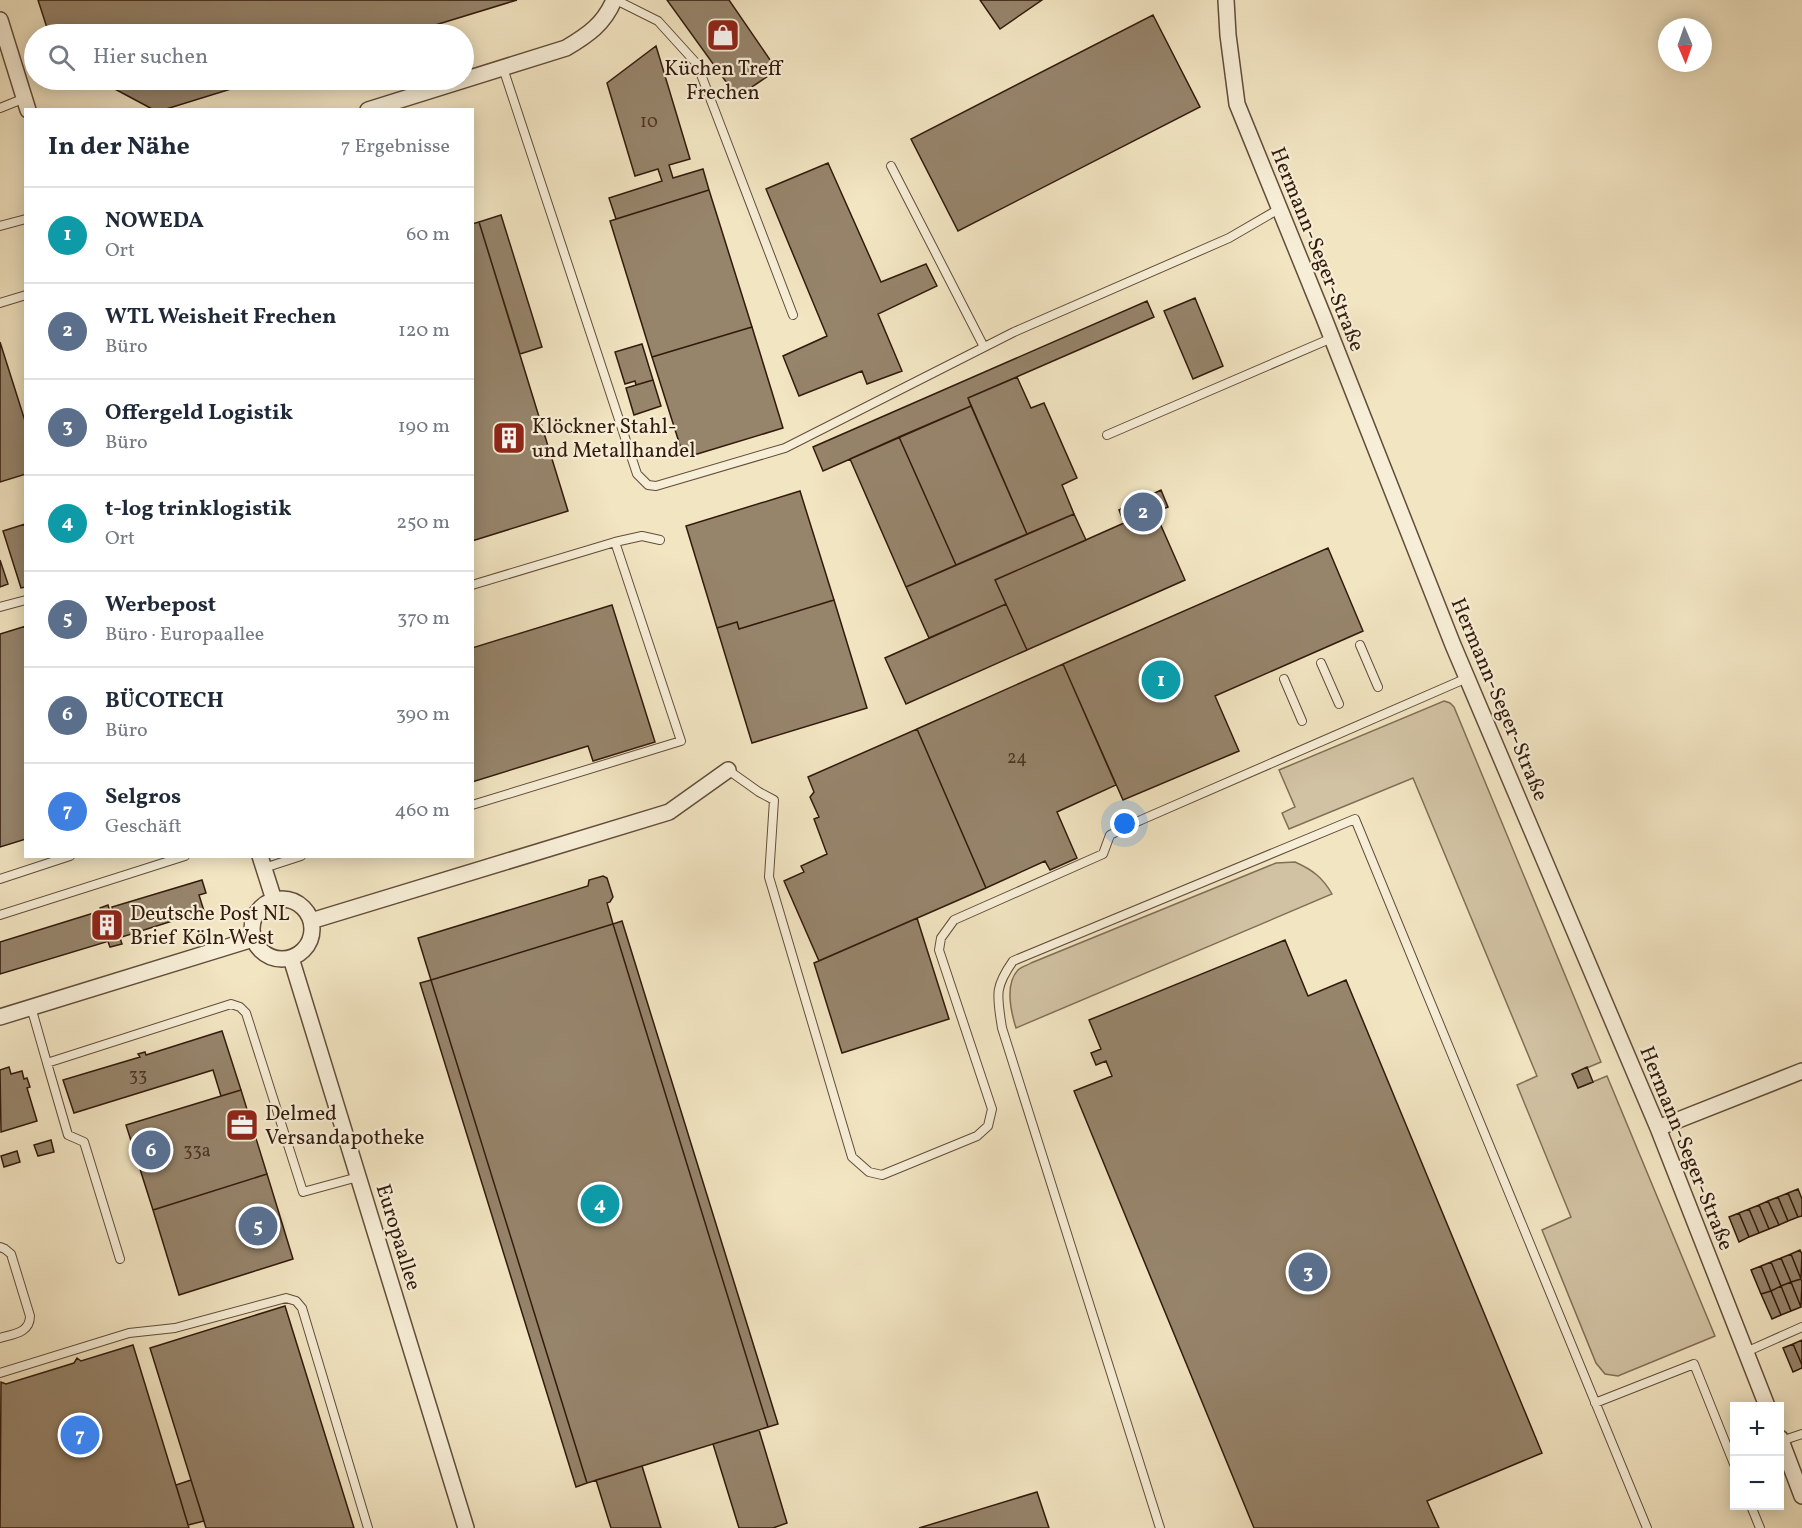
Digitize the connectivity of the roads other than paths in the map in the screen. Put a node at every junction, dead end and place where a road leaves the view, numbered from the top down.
1 (615, 0) edge
2 (1226, 0) edge
3 (0, 20) edge
4 (503, 68) junction
5 (474, 77) edge
6 (432, 90) edge
7 (26, 104) edge
8 (0, 108) edge
9 (374, 108) edge
10 (891, 166) dead end
11 (1279, 208) junction
12 (24, 220) edge
13 (0, 226) edge
14 (24, 296) edge
15 (0, 303) edge
16 (793, 315) dead end
17 (1332, 338) junction
18 (984, 347) junction
19 (1107, 435) dead end
20 (660, 540) dead end
21 (615, 542) junction
22 (474, 584) edge
23 (24, 601) edge
24 (0, 607) edge
25 (1360, 645) dead end
26 (1321, 663) dead end
27 (1467, 678) junction
28 (1284, 679) dead end
29 (1378, 687) dead end
30 (1339, 704) dead end
31 (1302, 721) dead end
32 (728, 770) joint
33 (474, 803) edge
34 (64, 858) edge
35 (179, 858) edge
36 (288, 858) edge
37 (262, 862) edge
38 (0, 879) edge
39 (274, 900) junction
40 (0, 915) edge
41 (311, 921) junction
42 (253, 939) junction
43 (291, 958) junction
44 (31, 1007) junction
45 (0, 1017) edge
46 (47, 1064) junction
47 (1802, 1071) edge
48 (1658, 1128) junction
49 (358, 1177) junction
50 (0, 1248) edge
51 (120, 1259) dead end
52 (1802, 1327) edge
53 (0, 1338) edge
54 (1746, 1352) junction
55 (0, 1373) edge
56 (1595, 1402) junction
57 (1765, 1402) edge
58 (1802, 1434) edge
59 (1784, 1439) edge
60 (1784, 1450) edge
61 (1731, 1456) edge
62 (1802, 1496) edge
63 (1753, 1510) edge
64 (368, 1528) edge
65 (466, 1528) edge
66 (1160, 1528) edge
67 (1647, 1528) edge
68 (1760, 1528) edge

1 - 4 street
1 - 16 lane
2 - 11 street, Hermann-Seger-Straße
3 - 7 street
4 - 5 street
4 - 18 lane
6 - 9 street
7 - 8 lane
10 - 18 lane
11 - 17 street, Hermann-Seger-Straße
11 - 18 lane
12 - 13 lane
14 - 15 lane
17 - 19 lane
17 - 27 street, Hermann-Seger-Straße
20 - 21 lane
21 - 22 lane
21 - 33 lane
23 - 24 lane
25 - 29 lane
26 - 30 lane
27 - 32 lane
27 - 48 street, Hermann-Seger-Straße
28 - 31 lane
32 - 41 street
34 - 38 lane
35 - 40 lane
36 - 37 lane
37 - 39 street
39 - 41 street
39 - 42 street
41 - 43 street
42 - 43 street
42 - 44 street
43 - 49 street, Europaallee
44 - 45 street
44 - 46 lane
46 - 49 lane
46 - 51 lane
47 - 48 street
48 - 54 street, Hermann-Seger-Straße
49 - 65 street, Europaallee
50 - 53 lane
52 - 54 lane
54 - 57 street, Hermann-Seger-Straße
55 - 64 lane
56 - 61 lane
56 - 66 lane
56 - 67 lane
58 - 59 lane
60 - 62 street
63 - 68 lane

